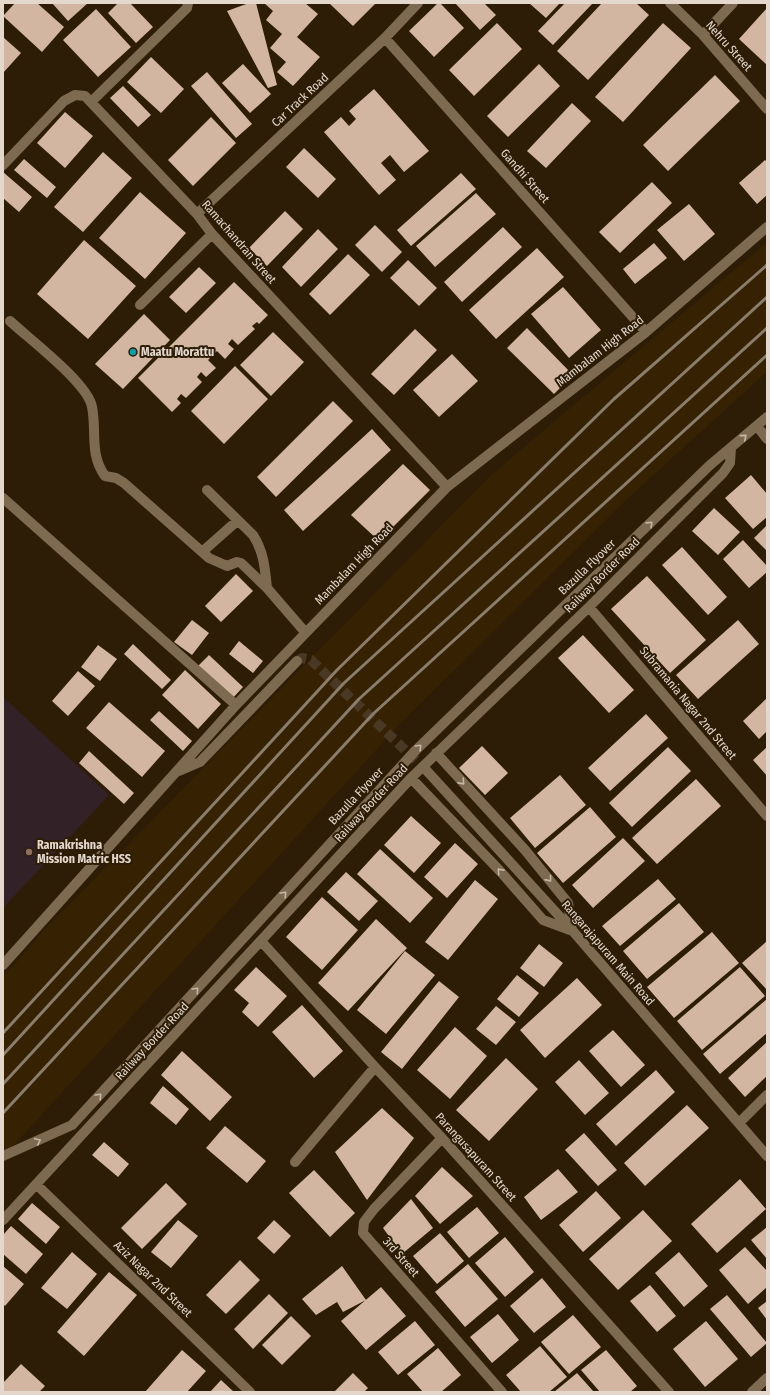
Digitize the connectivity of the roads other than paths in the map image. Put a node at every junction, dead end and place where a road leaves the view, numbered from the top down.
1 (188, 3) edge
2 (418, 3) edge
3 (670, 3) edge
4 (733, 3) edge
5 (703, 35) junction
6 (385, 38) junction
7 (91, 102) junction
8 (767, 109) edge
9 (3, 165) edge
10 (197, 214) junction
11 (767, 227) edge
12 (212, 234) junction
13 (140, 305) dead end
14 (10, 321) dead end
15 (646, 332) junction
16 (767, 417) edge
17 (757, 426) junction
18 (767, 439) edge
19 (731, 448) junction
20 (447, 487) junction
21 (207, 490) dead end
22 (3, 498) edge
23 (237, 521) junction
24 (202, 552) junction
25 (267, 588) junction
26 (589, 607) junction
27 (305, 632) junction
28 (297, 661) dead end
29 (236, 706) junction
30 (436, 753) junction
31 (177, 771) junction
32 (427, 771) tunnel mouth
33 (411, 778) junction
34 (767, 816) edge
35 (572, 930) junction
36 (262, 940) junction
37 (3, 965) edge
38 (375, 1067) junction
39 (767, 1095) edge
40 (739, 1123) junction
41 (442, 1138) junction
42 (3, 1156) edge
43 (767, 1156) edge
44 (295, 1162) dead end
45 (37, 1185) junction
46 (3, 1220) edge
47 (767, 1378) edge
48 (250, 1392) edge
49 (502, 1392) edge
50 (669, 1392) edge
51 (752, 1392) edge

1 - 7 street
2 - 6 street, Car Track Road
3 - 5 street, Nehru Street
4 - 5 street
5 - 8 street, Nehru Street
6 - 10 street, Car Track Road
6 - 15 street, Gandhi Street
7 - 9 street, Ramachandran Street
7 - 10 street, Ramachandran Street
10 - 12 street, Ramachandran Street
11 - 15 street, Mambalam High Road
12 - 13 street
12 - 20 street, Ramachandran Street
14 - 24 street
15 - 20 street, Mambalam High Road
16 - 17 street
17 - 18 street
19 -> 17 street
19 - 26 street, Railway Border Road
42 -> 19 street, Bazulla Flyover
20 - 27 street, Mambalam High Road
21 - 23 street
22 - 29 street
23 - 24 street
23 - 25 street
24 - 25 street
25 - 27 street
26 - 30 street, Railway Border Road
26 - 34 street, Subramania Nagar 2nd Street
27 - 29 street, Mambalam High Road
28 - 31 street
29 - 31 street, Mambalam High Road
30 - 33 street, Railway Border Road
30 -> 35 street
31 - 37 street, Mambalam High Road
32 - 35 street, Rangarajapuram Main Road
35 -> 33 street
33 - 36 street, Railway Border Road
35 - 40 street, Rangarajapuram Main Road
36 - 38 street, Parangusapuram Street
36 - 45 street, Railway Border Road
38 - 41 street, Parangusapuram Street
38 - 44 street
39 - 40 street
40 - 43 street, Rangarajapuram Main Road
41 - 49 street, 3rd Street
41 - 50 street, Parangusapuram Street
45 - 46 street, Railway Border Road
45 - 48 street, Aziz Nagar 2nd Street
47 - 51 street

